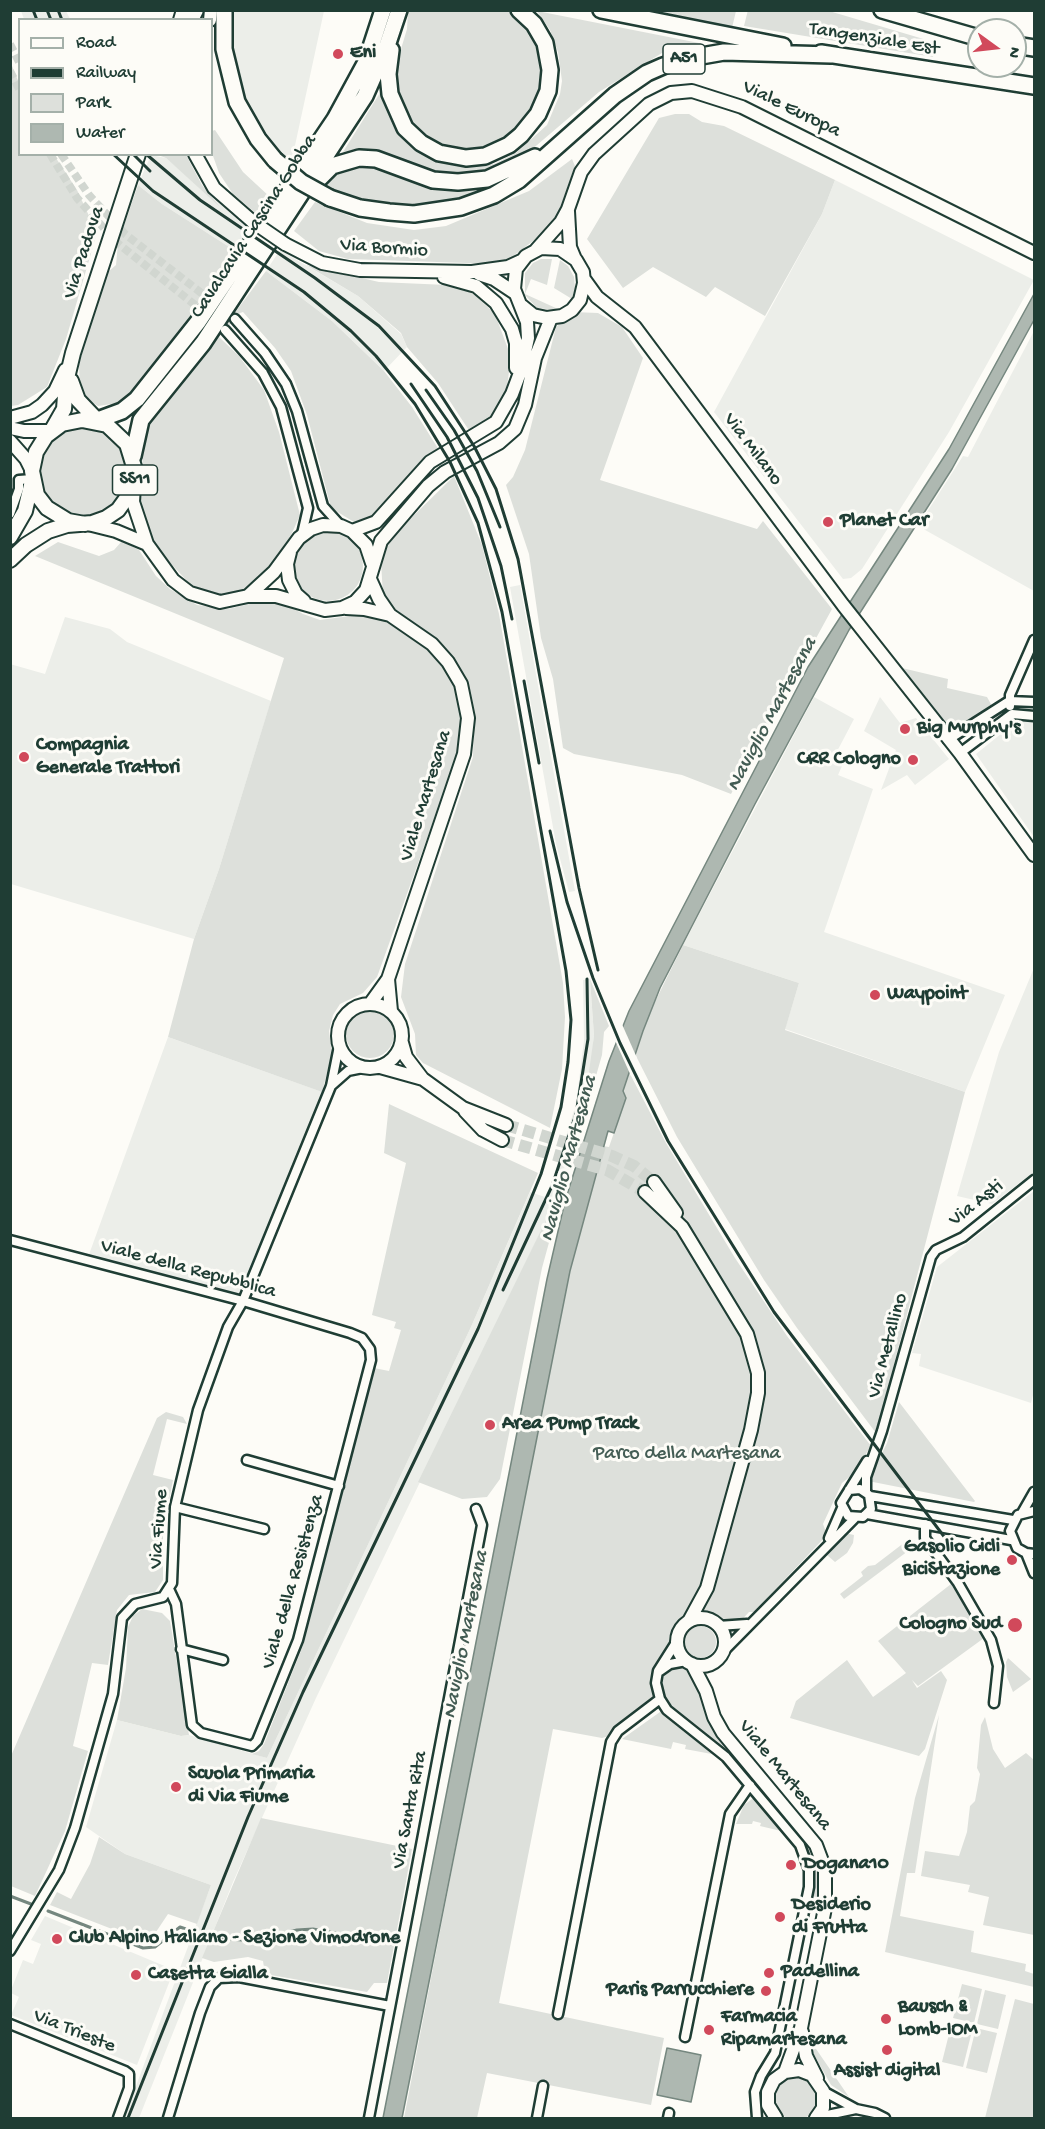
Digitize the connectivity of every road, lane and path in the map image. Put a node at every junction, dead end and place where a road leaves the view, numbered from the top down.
1 (224, 10) edge
2 (383, 10) edge
3 (399, 10) edge
4 (519, 10) edge
5 (601, 10) edge
6 (882, 10) edge
7 (967, 35) edge
8 (831, 55) junction
9 (1035, 86) edge
10 (562, 140) junction
11 (137, 156) edge
12 (196, 156) edge
13 (296, 205) junction
14 (568, 209) junction
15 (536, 250) junction
16 (1034, 253) edge
17 (576, 260) junction
18 (521, 261) junction
19 (429, 272) junction
20 (472, 272) junction
21 (584, 279) junction
22 (515, 293) junction
23 (522, 306) junction
24 (607, 306) junction
25 (572, 310) junction
26 (550, 318) junction
27 (235, 319) tunnel mouth
28 (225, 330) tunnel mouth
29 (72, 358) junction
30 (512, 394) junction
31 (10, 418) edge
32 (98, 422) junction
33 (10, 428) edge
34 (51, 431) junction
35 (10, 441) edge
36 (133, 456) junction
37 (28, 477) junction
38 (134, 485) junction
39 (10, 514) edge
40 (85, 524) junction
41 (346, 528) junction
42 (302, 534) junction
43 (10, 537) edge
44 (147, 544) junction
45 (291, 549) junction
46 (10, 560) edge
47 (371, 573) junction
48 (248, 596) junction
49 (308, 604) junction
50 (340, 609) junction
51 (390, 615) junction
52 (1035, 640) edge
53 (1009, 701) junction
54 (1035, 702) edge
55 (1012, 714) junction
56 (1035, 716) edge
57 (948, 740) junction
58 (960, 753) junction
59 (1035, 855) edge
60 (388, 979) junction
61 (370, 1004) junction
62 (391, 1011) junction
63 (402, 1043) junction
64 (339, 1046) junction
65 (380, 1067) junction
66 (363, 1068) junction
67 (423, 1079) junction
68 (331, 1086) junction
69 (463, 1108) junction
70 (506, 1125) tunnel mouth
71 (502, 1140) tunnel mouth
72 (1035, 1180) edge
73 (654, 1182) tunnel mouth
74 (645, 1192) tunnel mouth
75 (682, 1227) junction
76 (10, 1240) edge
77 (936, 1250) joint
78 (243, 1301) junction
79 (355, 1335) joint
80 (874, 1451) junction
81 (247, 1460) dead end
82 (339, 1486) junction
83 (849, 1490) junction
84 (1035, 1492) edge
85 (868, 1494) junction
86 (175, 1507) junction
87 (842, 1508) junction
88 (476, 1509) dead end
89 (1035, 1511) edge
90 (1021, 1513) junction
91 (867, 1514) junction
92 (854, 1519) junction
93 (1014, 1520) junction
94 (925, 1524) junction
95 (264, 1529) dead end
96 (1011, 1540) junction
97 (824, 1547) junction
98 (1030, 1554) edge
99 (1035, 1573) edge
100 (707, 1588) junction
101 (169, 1589) junction
102 (689, 1621) junction
103 (716, 1624) junction
104 (747, 1624) junction
105 (677, 1641) junction
106 (182, 1649) junction
107 (717, 1658) junction
108 (223, 1660) dead end
109 (689, 1662) junction
110 (657, 1674) junction
111 (706, 1691) junction
112 (660, 1699) junction
113 (994, 1703) dead end
114 (750, 1785) junction
115 (10, 1951) edge
116 (390, 2006) junction
117 (558, 2014) dead end
118 (12, 2024) edge
119 (801, 2028) junction
120 (685, 2037) dead end
121 (785, 2072) junction
122 (543, 2086) dead end
123 (821, 2086) junction
124 (856, 2109) junction
125 (774, 2117) edge
126 (817, 2117) edge
127 (118, 2118) edge
128 (168, 2118) edge
129 (369, 2118) edge
130 (537, 2118) edge
131 (757, 2118) edge
132 (885, 2118) edge

1 - 10 highway, A51, bridge
2 - 32 highway, Cavalcavia Cascina Gobba
3 - 4 highway
3 - 13 highway, Cavalcavia Cascina Gobba
5 - 8 highway, Tangenziale Est / A51
6 - 7 highway, Tangenziale Est
8 - 9 highway, Tangenziale Est / A51
8 - 10 highway, A51
10 - 13 highway
11 - 29 main road, Via Padova
12 - 19 street, Via Bormio, bridge
13 - 36 highway, Cavalcavia Cascina Gobba
14 - 15 street, Viale Europa
14 - 16 street, Viale Europa
14 - 17 street, Viale Europa
15 - 17 street
15 - 18 street
17 - 21 street
18 - 20 street, Via Bormio
18 - 22 street
19 - 20 street, Via Bormio
19 - 30 street
20 - 22 street, Via Bormio
21 - 24 street, Via Milano
21 - 25 street
22 - 23 street
23 - 26 street
23 - 30 street
24 - 25 street
24 - 57 street, Via Milano
25 - 26 street
26 - 47 street
27 - 41 street
28 - 42 street
29 - 31 street
29 - 32 main road, Via Padova
29 - 34 main road, Via Padova
30 - 41 street
32 - 34 main road
32 - 36 main road, SS11
33 - 34 street
34 - 37 main road
35 - 37 street
36 - 38 main road, SS11
37 - 39 street
37 - 40 main road
37 - 43 main road
38 - 40 main road, SS11
38 - 44 street
40 - 44 street
40 - 46 main road, SS11
41 - 42 street
41 - 47 street
42 - 45 street
44 - 48 street
45 - 48 street
45 - 49 street
47 - 50 street
47 - 51 street, Viale Martesana
48 - 49 street
49 - 50 street
50 - 51 street, Viale Martesana
51 - 60 street, Viale Martesana
52 - 53 street
53 - 54 street
53 - 55 street
53 - 57 street
55 - 56 street
55 - 58 street
57 - 58 street
58 - 59 street
60 - 61 street, Viale Martesana
60 - 62 street, Viale Martesana
61 - 62 street
61 - 64 street
62 - 63 street
63 - 65 street
63 - 67 street
64 - 66 street
64 - 68 street, Via Fiume
65 - 66 street
65 - 67 street
66 - 68 street
67 - 69 street
68 - 78 street, Via Fiume
69 - 70 street
69 - 71 street
72 - 77 street, Via Asti
73 - 75 street
74 - 75 street
75 - 100 street
76 - 78 street, Viale della Repubblica
77 - 80 street, Via Metallino
78 - 79 street, Viale della Repubblica
78 - 86 street, Via Fiume
79 - 82 street, Viale della Resistenza
80 - 83 street, Via Metallino
80 - 85 street, Via Metallino
81 - 82 street
82 - 106 street, Viale della Resistenza
83 - 85 street
83 - 87 street
84 - 90 street
85 - 91 street
85 - 93 street
86 - 95 street
86 - 101 street, Via Fiume
87 - 92 street
87 - 97 street
88 - 116 street, Via Santa Rita
89 - 90 street
90 - 93 street
91 - 92 street
91 - 94 street
92 - 97 street
93 - 96 street
94 - 96 street
94 - 113 street
96 - 98 street
97 - 104 street
98 - 99 street
100 - 102 street
100 - 103 street
101 - 106 street, Viale della Resistenza
101 - 115 street, Via Fiume
102 - 103 street
102 - 105 street
103 - 104 street
103 - 107 street
104 - 107 street
105 - 109 street
105 - 110 street
106 - 108 street
107 - 109 street
107 - 111 street
109 - 110 street
109 - 111 street, Viale Martesana
110 - 112 street
111 - 119 street, Viale Martesana
112 - 114 street, Viale Martesana
112 - 117 street
114 - 120 street, Viale Martesana
114 - 131 street, Viale Martesana
116 - 128 street
116 - 129 street, Via Santa Rita
118 - 127 street, Via Trieste
119 - 121 street, Viale Martesana
119 - 123 street, Viale Martesana
121 - 123 street
121 - 125 street, Viale Martesana
122 - 130 street
123 - 124 street
123 - 126 street
124 - 126 street
124 - 132 street

